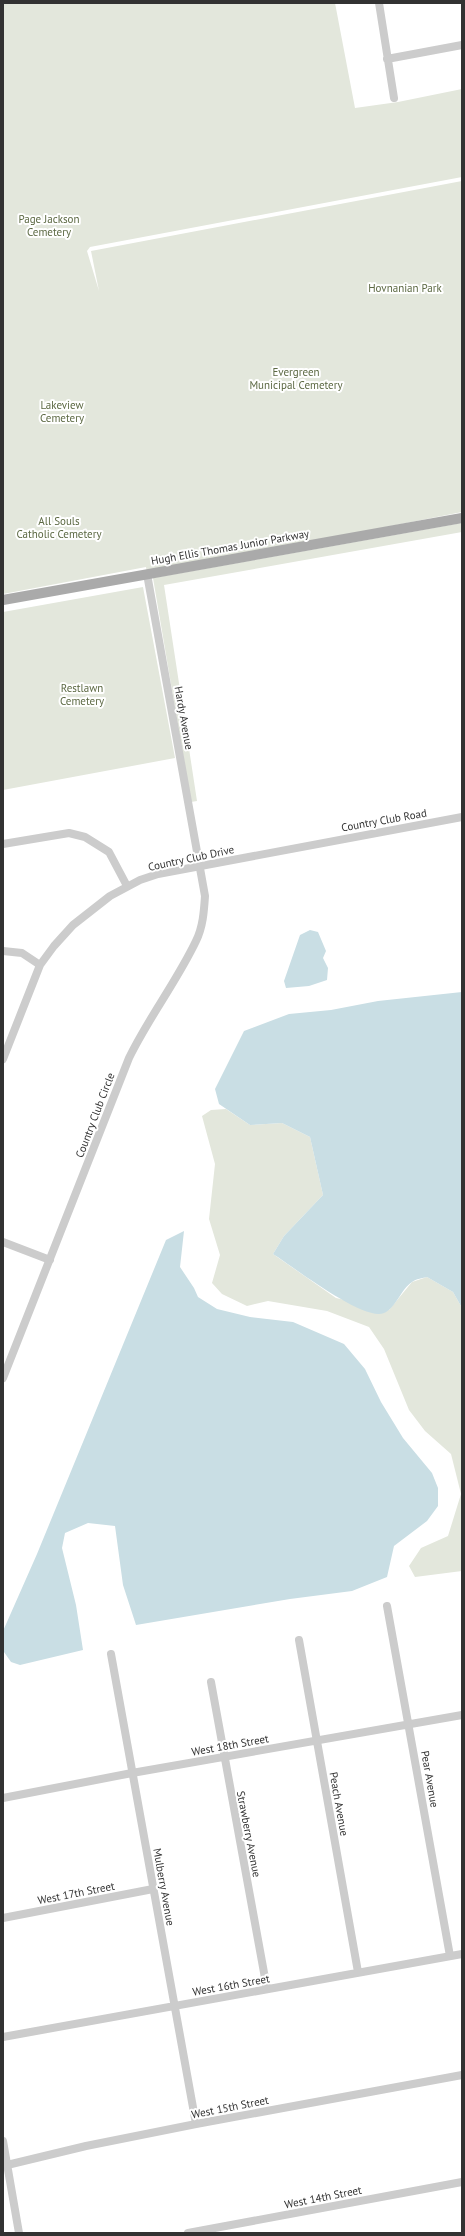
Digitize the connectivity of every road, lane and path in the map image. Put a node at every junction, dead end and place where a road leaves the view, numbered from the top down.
1 (379, 3) edge
2 (462, 45) edge
3 (387, 59) junction
4 (394, 98) dead end
5 (462, 518) edge
6 (147, 574) junction
7 (3, 600) edge
8 (462, 818) edge
9 (3, 844) edge
10 (311, 845) joint
11 (199, 866) junction
12 (127, 886) junction
13 (3, 951) edge
14 (40, 965) junction
15 (3, 1059) edge
16 (3, 1242) edge
17 (50, 1260) junction
18 (3, 1378) edge
19 (387, 1606) dead end
20 (299, 1640) dead end
21 (110, 1654) dead end
22 (211, 1682) dead end
23 (462, 1715) edge
24 (409, 1725) junction
25 (316, 1741) junction
26 (224, 1757) junction
27 (132, 1773) junction
28 (3, 1798) edge
29 (153, 1889) junction
30 (3, 1918) edge
31 (462, 1954) edge
32 (450, 1956) junction
33 (358, 1972) junction
34 (267, 1989) junction
35 (174, 2006) junction
36 (3, 2037) edge
37 (462, 2075) edge
38 (196, 2124) junction
39 (3, 2141) edge
40 (5, 2165) edge
41 (462, 2182) edge
42 (226, 2230) edge
43 (19, 2233) edge
44 (188, 2233) edge

1 - 3 street
2 - 3 street
3 - 4 street
5 - 6 main road, Hugh Ellis Thomas Junior Parkway
6 - 7 main road, Hugh Ellis Thomas Junior Parkway
6 - 11 street, Hardy Avenue
8 - 10 street, Country Club Road
9 - 12 street
10 - 11 street, Country Club Drive
11 - 12 street, Country Club Drive
11 - 17 street, Country Club Circle
12 - 14 street, Country Club Drive
13 - 14 street
14 - 15 street, Country Club Drive
16 - 17 street
17 - 18 street, Country Club Circle
19 - 24 street, Pear Avenue
20 - 25 street, Peach Avenue
21 - 27 street, Mulberry Avenue
22 - 26 street, Strawberry Avenue
23 - 24 street, West 18th Street
24 - 25 street, West 18th Street
24 - 32 street, Pear Avenue
25 - 26 street, West 18th Street
25 - 33 street, Peach Avenue
26 - 27 street, West 18th Street
26 - 34 street, Strawberry Avenue
27 - 28 street, West 18th Street
27 - 29 street, Mulberry Avenue
29 - 30 street, West 17th Street
29 - 35 street, Mulberry Avenue
31 - 32 street, West 16th Street
32 - 33 street, West 16th Street
33 - 34 street, West 16th Street
34 - 35 street, West 16th Street
35 - 36 street, West 16th Street
35 - 38 street, Mulberry Avenue
37 - 38 street, West 15th Street
38 - 40 street, West 15th Street
39 - 40 street
40 - 43 street
41 - 42 street, West 14th Street
42 - 44 street, West 14th Street

